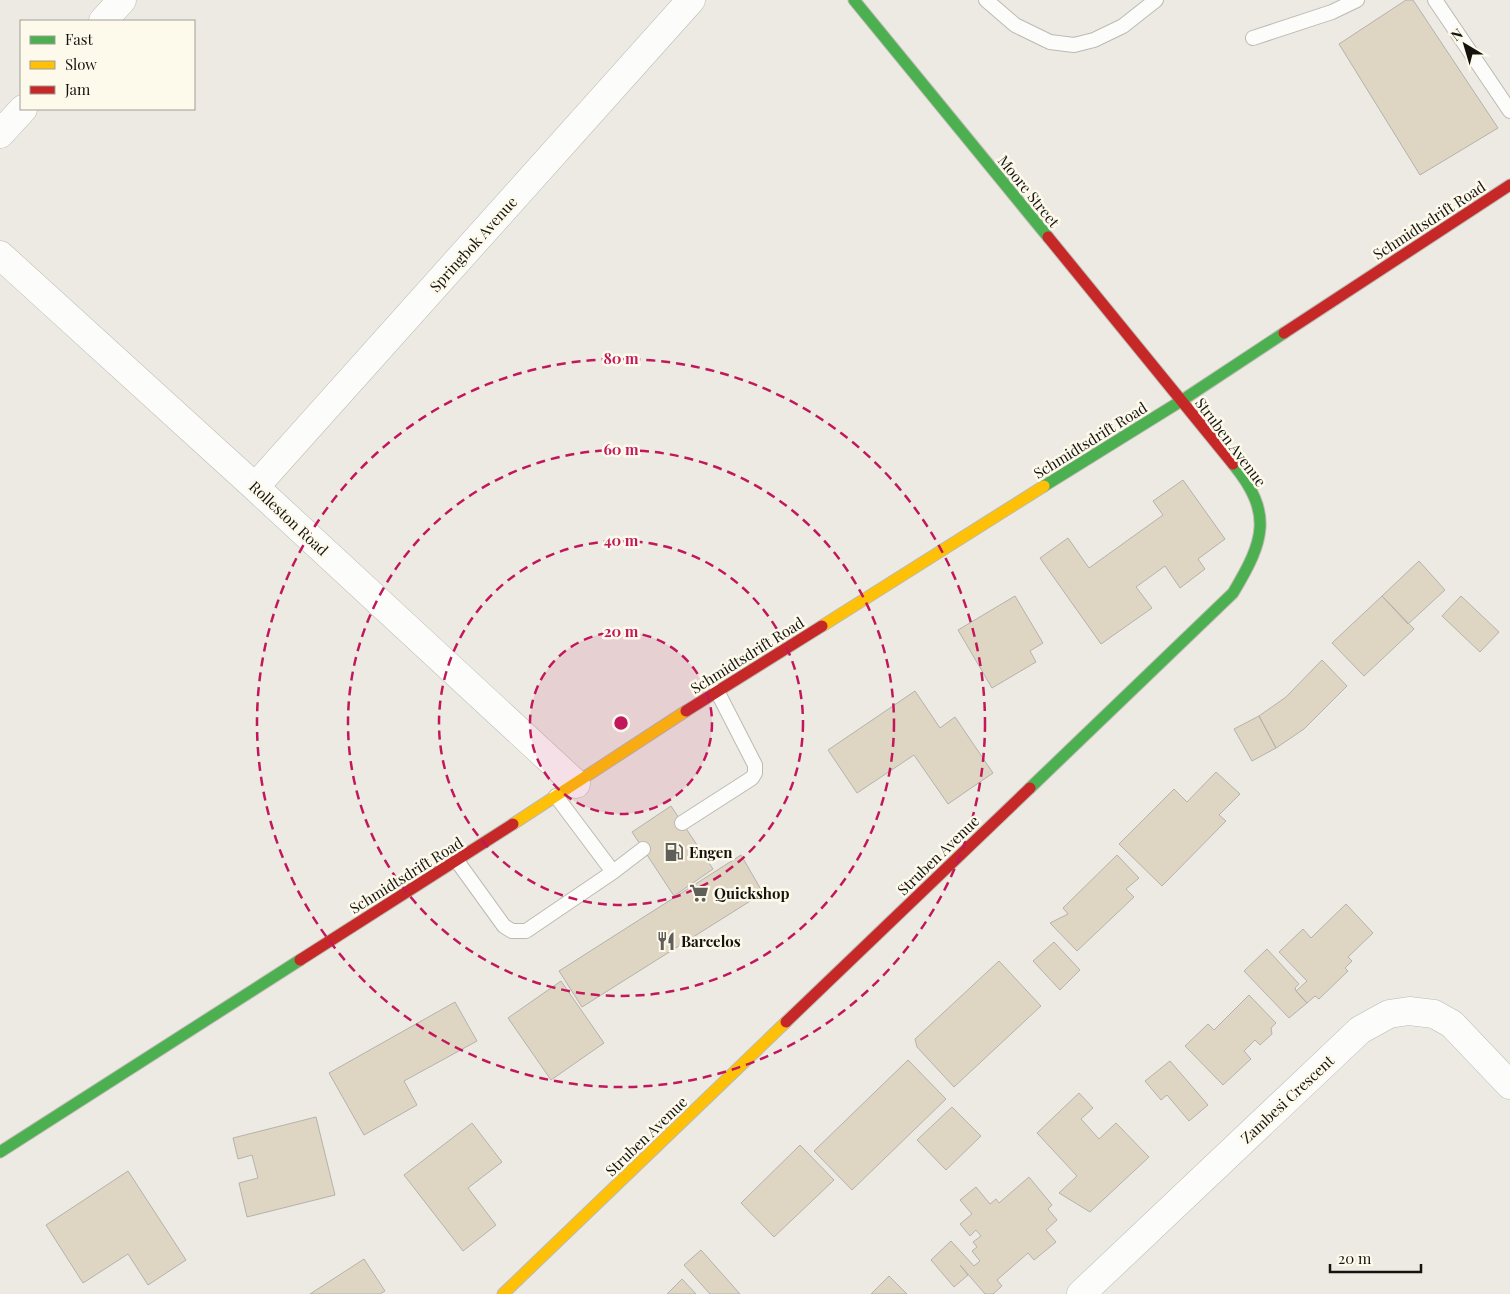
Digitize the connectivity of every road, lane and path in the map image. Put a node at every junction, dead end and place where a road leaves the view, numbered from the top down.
1 (122, 0) edge
2 (691, 0) edge
3 (854, 0) edge
4 (986, 0) edge
5 (1156, 0) edge
6 (1357, 0) edge
7 (1435, 0) edge
8 (104, 20) edge
9 (1253, 38) dead end
10 (22, 110) edge
11 (1510, 111) edge
12 (0, 134) edge
13 (1510, 185) edge
14 (0, 255) edge
15 (1181, 401) junction
16 (255, 487) junction
17 (717, 691) junction
18 (566, 790) junction
19 (682, 823) dead end
20 (643, 850) dead end
21 (457, 861) junction
22 (613, 872) junction
23 (1510, 1086) edge
24 (0, 1152) edge
25 (503, 1294) edge
26 (1081, 1294) edge

1 - 8 street
2 - 16 street, Springbok Avenue
3 - 15 main road, Moore Street
4 - 5 lane
6 - 9 lane
7 - 11 lane
10 - 12 street
13 - 15 main road, Schmidtsdrift Road
14 - 16 street, Rolleston Road
15 - 17 main road, Schmidtsdrift Road
15 - 25 main road, Struben Avenue
16 - 18 street, Rolleston Road
17 - 18 main road, Schmidtsdrift Road
17 - 19 lane
18 - 21 main road, Schmidtsdrift Road
18 - 22 lane
20 - 22 lane
21 - 22 lane
21 - 24 main road, Schmidtsdrift Road
23 - 26 street, Zambesi Crescent

